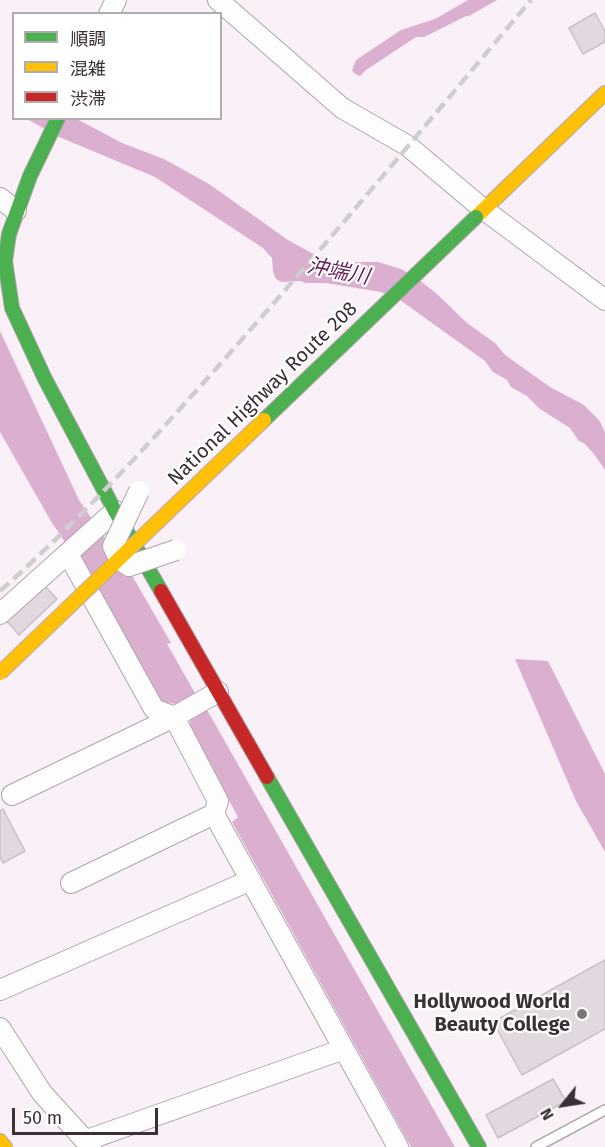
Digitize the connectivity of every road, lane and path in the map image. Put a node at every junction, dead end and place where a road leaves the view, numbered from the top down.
1 (219, 0) edge
2 (605, 93) edge
3 (57, 120) edge
4 (0, 198) edge
5 (16, 211) junction
6 (479, 213) junction
7 (605, 300) edge
8 (140, 491) dead end
9 (109, 516) junction
10 (176, 550) dead end
11 (68, 554) junction
12 (118, 559) junction
13 (0, 614) edge
14 (0, 673) edge
15 (218, 692) junction
16 (174, 717) junction
17 (12, 795) dead end
18 (214, 814) junction
19 (251, 880) junction
20 (71, 883) dead end
21 (0, 990) edge
22 (0, 1028) edge
23 (344, 1048) junction
24 (605, 1110) edge
25 (0, 1141) edge
26 (89, 1144) edge
27 (4, 1147) edge
28 (398, 1147) edge
29 (479, 1147) edge
30 (536, 1147) edge

1 - 6 street
2 - 6 main road, National Highway Route 208
3 - 5 main road
4 - 5 street
5 - 9 main road
6 - 7 street
6 - 12 main road, National Highway Route 208, bridge
8 - 12 street, bridge
9 - 11 street
9 - 15 main road
10 - 12 street, bridge
11 - 13 street
11 - 16 street
12 - 14 main road, National Highway Route 208, bridge
15 - 16 street
15 - 29 main road
16 - 17 street
16 - 18 street
18 - 19 street
18 - 20 street
19 - 21 street
19 - 23 street
22 - 26 street
23 - 26 street
23 - 28 street
24 - 30 lane
25 - 27 main road

